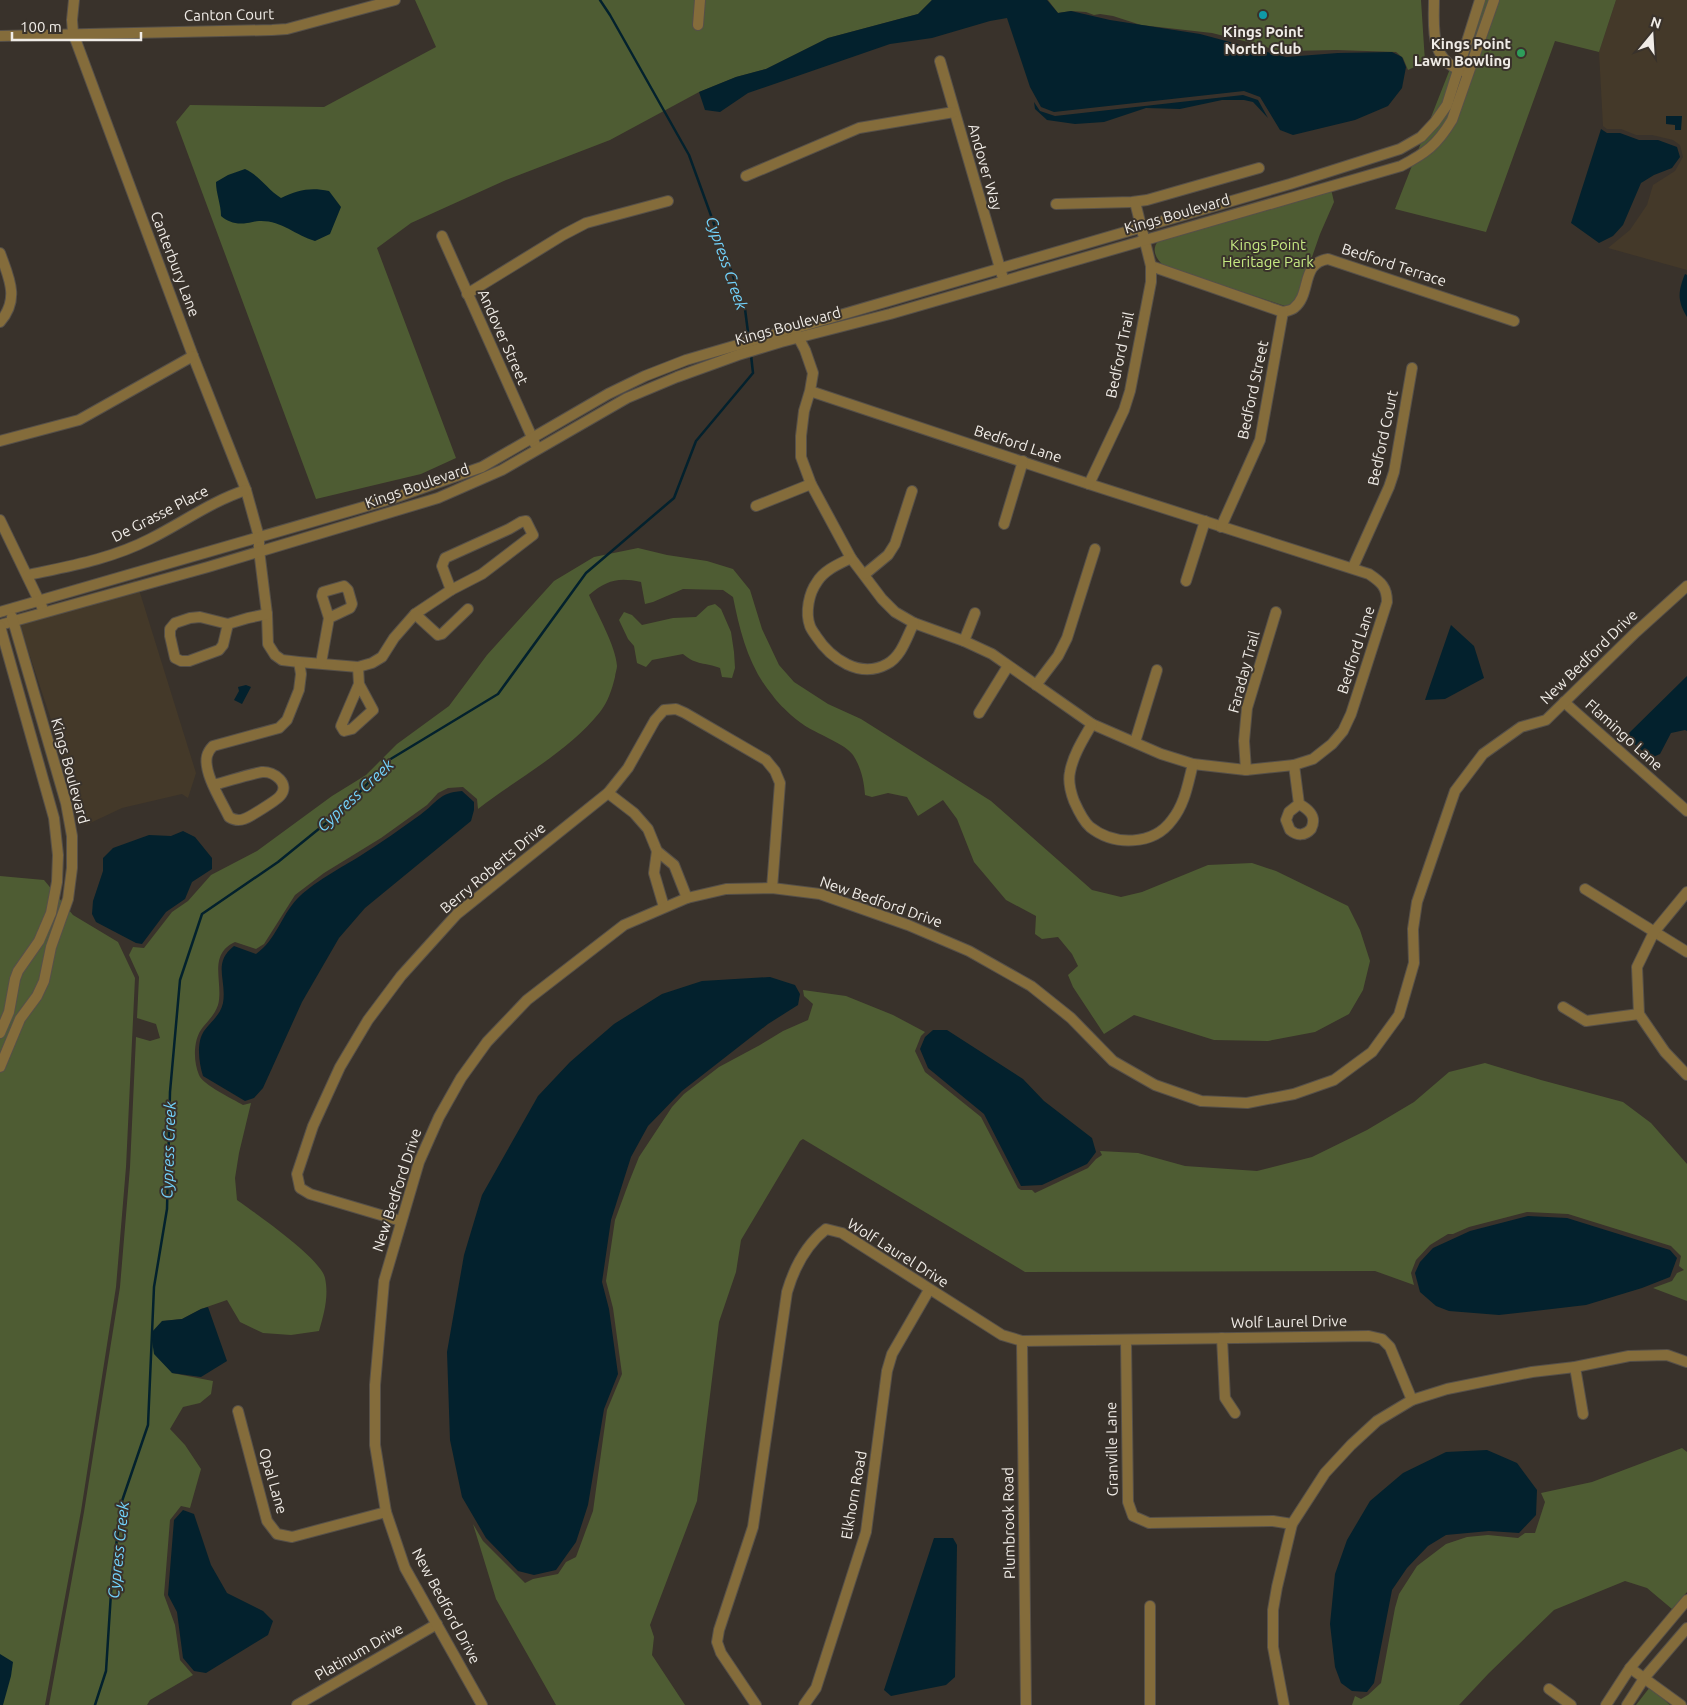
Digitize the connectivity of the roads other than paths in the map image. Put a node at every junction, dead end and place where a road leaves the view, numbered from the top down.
1 (74, 0) edge
2 (394, 0) edge
3 (700, 0) edge
4 (1434, 0) edge
5 (1480, 0) edge
6 (1494, 0) edge
7 (698, 25) dead end
8 (73, 34) junction
9 (0, 36) edge
10 (940, 61) dead end
11 (1458, 69) junction
12 (1469, 73) junction
13 (954, 112) junction
14 (1259, 168) dead end
15 (746, 176) dead end
16 (668, 201) dead end
17 (1135, 202) junction
18 (1056, 204) dead end
19 (1140, 227) junction
20 (442, 236) dead end
21 (1144, 239) junction
22 (0, 253) edge
23 (1151, 266) junction
24 (999, 269) junction
25 (1004, 281) junction
26 (468, 294) junction
27 (1283, 312) junction
28 (1514, 321) dead end
29 (0, 322) edge
30 (796, 333) junction
31 (737, 350) junction
32 (193, 356) junction
33 (1412, 368) dead end
34 (810, 391) junction
35 (531, 438) junction
36 (0, 441) edge
37 (538, 450) junction
38 (1023, 461) junction
39 (810, 484) junction
40 (1089, 484) junction
41 (246, 490) junction
42 (912, 491) dead end
43 (756, 506) dead end
44 (0, 520) edge
45 (1205, 521) junction
46 (1004, 524) dead end
47 (1221, 527) junction
48 (259, 537) junction
49 (1095, 549) dead end
50 (259, 550) junction
51 (851, 558) junction
52 (1352, 567) junction
53 (865, 574) junction
54 (28, 575) junction
55 (1186, 581) dead end
56 (1687, 586) edge
57 (451, 590) junction
58 (40, 601) junction
59 (468, 609) dead end
60 (5, 611) edge
61 (1276, 612) dead end
62 (975, 613) dead end
63 (45, 614) junction
64 (267, 614) junction
65 (415, 614) junction
66 (329, 618) dead end
67 (13, 621) junction
68 (914, 623) junction
69 (228, 624) junction
70 (0, 626) edge
71 (964, 641) junction
72 (299, 662) junction
73 (321, 663) junction
74 (1008, 666) junction
75 (358, 667) junction
76 (1157, 670) dead end
77 (359, 684) dead end
78 (1036, 685) junction
79 (1564, 702) junction
80 (979, 713) dead end
81 (1092, 724) junction
82 (1135, 742) junction
83 (1193, 764) junction
84 (1294, 765) junction
85 (1246, 770) junction
86 (213, 785) junction
87 (608, 793) junction
88 (1299, 804) dead end
89 (1687, 811) edge
90 (657, 851) junction
91 (772, 888) junction
92 (1585, 889) dead end
93 (1687, 892) edge
94 (687, 898) junction
95 (664, 907) junction
96 (1654, 932) junction
97 (1687, 952) edge
98 (1563, 1007) dead end
99 (1639, 1014) junction
100 (0, 1033) edge
101 (0, 1067) edge
102 (1687, 1075) edge
103 (401, 1221) junction
104 (929, 1290) junction
105 (1222, 1338) junction
106 (1126, 1340) junction
107 (1022, 1342) junction
108 (1687, 1362) edge
109 (1575, 1367) junction
110 (1412, 1400) junction
111 (238, 1411) dead end
112 (1235, 1413) dead end
113 (1583, 1414) dead end
114 (386, 1512) junction
115 (1292, 1524) junction
116 (1687, 1600) edge
117 (1150, 1606) dead end
118 (437, 1624) junction
119 (1687, 1628) edge
120 (1630, 1668) junction
121 (1645, 1678) junction
122 (1549, 1689) dead end
123 (297, 1705) edge
124 (482, 1705) edge
125 (756, 1705) edge
126 (804, 1705) edge
127 (1026, 1705) edge
128 (1150, 1705) edge
129 (1284, 1705) edge
130 (1572, 1705) edge
131 (1606, 1705) edge
132 (1627, 1705) edge
133 (1681, 1705) edge

1 - 8 street, Canterbury Lane
2 - 8 street, Canton Court
3 - 7 street
4 - 11 street
5 - 11 street, Kings Boulevard
6 - 12 street, Kings Boulevard
8 - 9 street, Canton Court
8 - 32 street, Canterbury Lane
10 - 13 street, Andover Way
11 - 12 street
11 - 19 street, Kings Boulevard
12 - 21 street, Kings Boulevard
13 - 15 street
13 - 24 street, Andover Way
14 - 17 street
16 - 26 street
17 - 18 street
17 - 19 street, Bedford Trail
19 - 21 street, Bedford Trail
19 - 24 street, Kings Boulevard
20 - 26 street, Andover Street
21 - 23 street, Bedford Trail
21 - 25 street, Kings Boulevard
22 - 29 street
23 - 27 street
23 - 40 street, Bedford Trail
24 - 25 street, Andover Way
24 - 30 street, Kings Boulevard
25 - 30 street, Kings Boulevard
26 - 35 street, Andover Street
27 - 28 street, Bedford Terrace
27 - 47 street, Bedford Street
30 - 31 street, Kings Boulevard
30 - 34 street
31 - 35 street, Kings Boulevard
31 - 37 street, Kings Boulevard
32 - 36 street
32 - 41 street, Canterbury Lane
33 - 52 street, Bedford Court
34 - 38 street, Bedford Lane
34 - 39 street
35 - 37 street, Andover Street
35 - 48 street, Kings Boulevard
37 - 50 street, Kings Boulevard
38 - 40 street, Bedford Lane
38 - 46 street
39 - 43 street
39 - 51 street
40 - 45 street, Bedford Lane
41 - 48 street, Canterbury Lane
41 - 54 street, De Grasse Place
42 - 53 street
44 - 54 street
45 - 47 street, Bedford Lane
45 - 55 street
47 - 52 street, Bedford Lane
48 - 50 street, Canterbury Lane
48 - 58 street, Kings Boulevard
49 - 78 street
50 - 63 street, Kings Boulevard
50 - 64 street, Canterbury Lane
51 - 53 street
51 - 68 street
52 - 84 street, Bedford Lane
53 - 68 street
54 - 58 street
56 - 79 street, New Bedford Drive
57 - 57 street
57 - 65 street
58 - 60 street, Kings Boulevard
58 - 63 street
59 - 65 street
60 - 67 street, Kings Boulevard
61 - 85 street, Faraday Trail
62 - 71 street
63 - 67 street, Kings Boulevard
64 - 69 street
64 - 72 street, Canterbury Lane
65 - 75 street
66 - 73 street
67 - 70 street, Kings Boulevard
67 - 101 street, Kings Boulevard
68 - 71 street, Bedford Lane
69 - 69 street
70 - 100 street, Kings Boulevard
71 - 74 street, Bedford Lane
72 - 73 street, Canterbury Lane
72 - 86 street
73 - 75 street, Canterbury Lane
74 - 78 street, Bedford Lane
74 - 80 street
75 - 77 street
76 - 82 street
78 - 81 street, Bedford Lane
79 - 89 street, Flamingo Lane
79 - 91 street, New Bedford Drive
81 - 82 street, Bedford Lane
81 - 83 street
82 - 83 street, Bedford Lane
83 - 85 street, Bedford Lane
84 - 85 street, Bedford Lane
84 - 88 street
86 - 86 street
87 - 90 street
87 - 91 street, Berry Roberts Drive
87 - 103 street, Berry Roberts Drive
90 - 94 street
90 - 95 street
91 - 94 street, New Bedford Drive
92 - 96 street
93 - 96 street
94 - 95 street, New Bedford Drive
95 - 103 street, New Bedford Drive
96 - 97 street
96 - 99 street
98 - 99 street
99 - 102 street
103 - 114 street, New Bedford Drive
104 - 107 street, Wolf Laurel Drive
104 - 125 street, Wolf Laurel Drive
104 - 126 street, Elkhorn Road
105 - 106 street, Wolf Laurel Drive
105 - 110 street, Wolf Laurel Drive
105 - 112 street
106 - 107 street, Wolf Laurel Drive
106 - 115 street, Granville Lane
107 - 127 street, Plumbrook Road
108 - 109 street
109 - 110 street
109 - 113 street
110 - 115 street
111 - 114 street, Opal Lane
114 - 118 street, New Bedford Drive
115 - 129 street
116 - 120 street
117 - 128 street
118 - 123 street, Platinum Drive
118 - 124 street, New Bedford Drive
119 - 121 street
120 - 121 street
120 - 131 street
121 - 132 street
121 - 133 street
122 - 130 street

